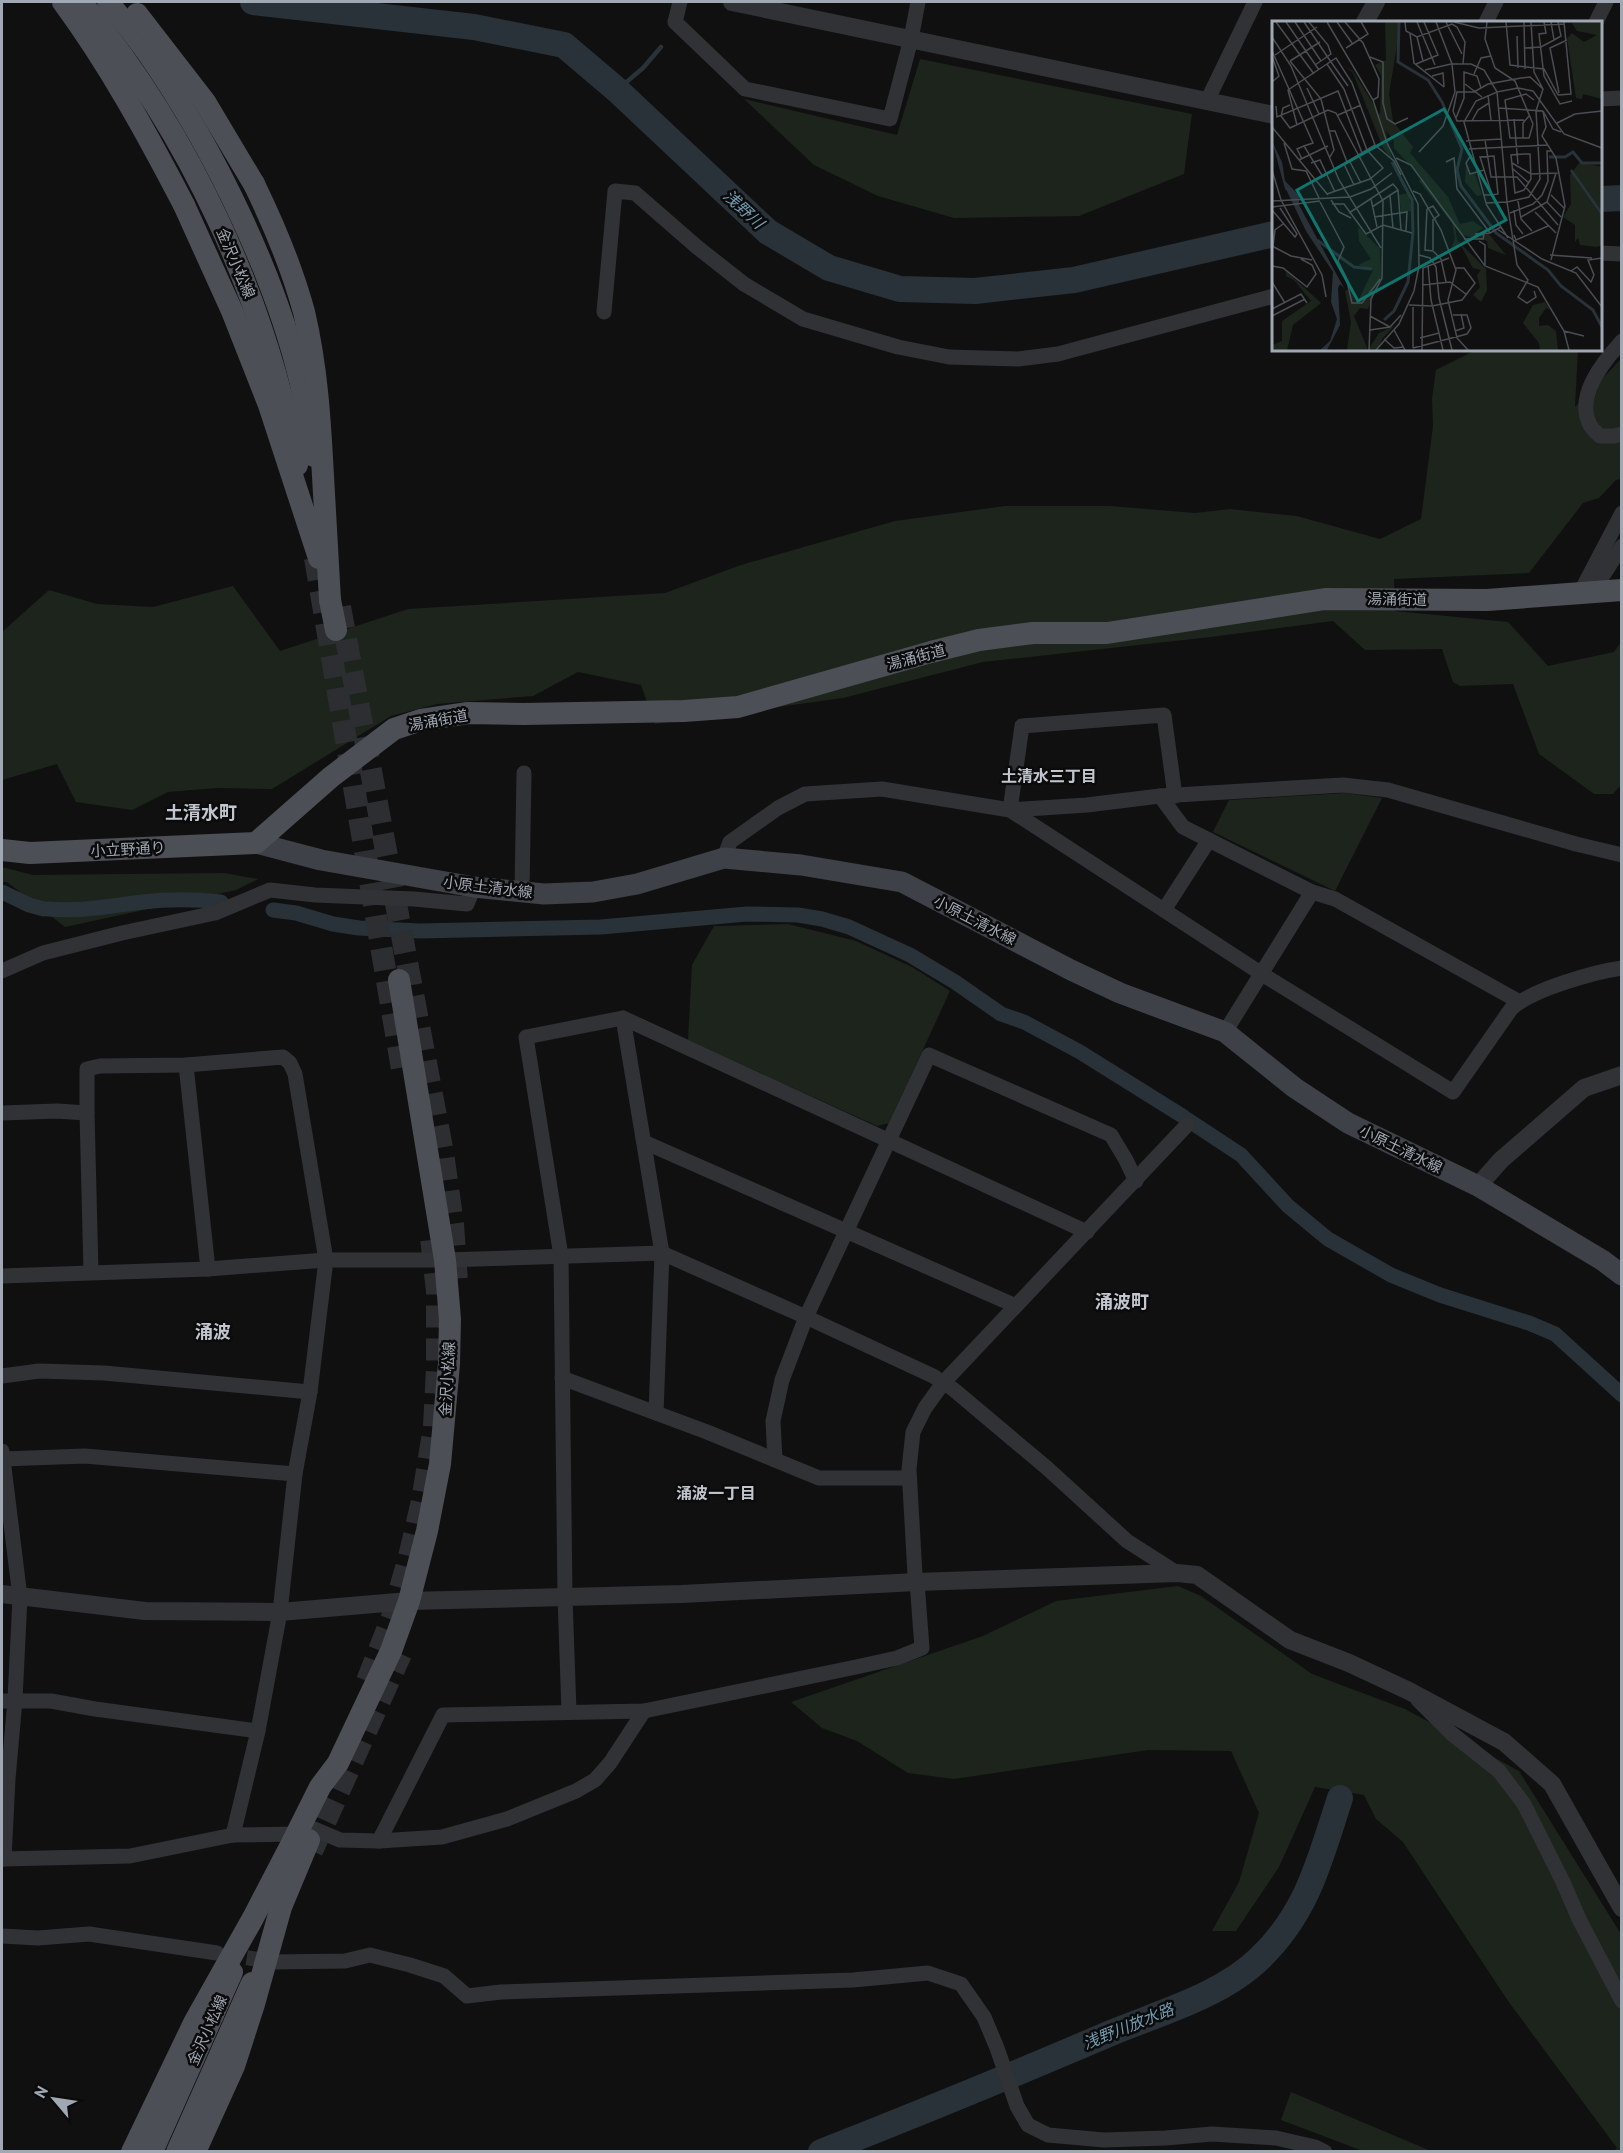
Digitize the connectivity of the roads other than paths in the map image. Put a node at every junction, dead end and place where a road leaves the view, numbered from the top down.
1 (63, 2) edge
2 (81, 2) edge
3 (108, 2) edge
4 (126, 2) edge
5 (681, 2) edge
6 (732, 2) edge
7 (918, 2) edge
8 (1251, 2) edge
9 (1376, 2) edge
10 (1496, 2) edge
11 (1606, 2) edge
12 (1366, 21) edge
13 (1486, 21) edge
14 (1596, 21) edge
15 (911, 39) junction
16 (108, 51) junction
17 (1622, 98) edge
18 (1602, 99) edge
19 (1207, 101) junction
20 (1272, 115) edge
21 (1602, 253) edge
22 (1622, 254) edge
23 (1272, 297) edge
24 (604, 312) dead end
25 (1622, 341) edge
26 (1622, 434) edge
27 (1622, 513) edge
28 (1622, 546) edge
29 (1622, 590) edge
30 (1586, 592) junction
31 (330, 600) junction
32 (336, 630) tunnel mouth
33 (524, 773) dead end
34 (1160, 796) junction
35 (1176, 796) junction
36 (1010, 810) junction
37 (1209, 840) junction
38 (256, 843) junction
39 (2, 850) edge
40 (1622, 855) edge
41 (724, 858) junction
42 (474, 887) junction
43 (522, 891) junction
44 (1312, 892) junction
45 (1164, 910) junction
46 (1622, 968) edge
47 (2, 970) edge
48 (1262, 974) junction
49 (399, 980) dead end
50 (1518, 1001) junction
51 (623, 1018) junction
52 (1225, 1032) junction
53 (186, 1065) junction
54 (1622, 1075) edge
55 (2, 1113) edge
56 (87, 1113) junction
57 (1187, 1125) dead end
58 (889, 1140) junction
59 (644, 1142) junction
60 (1136, 1181) junction
61 (1478, 1186) junction
62 (847, 1231) junction
63 (1087, 1232) junction
64 (662, 1253) junction
65 (561, 1256) junction
66 (326, 1260) junction
67 (445, 1260) junction
68 (208, 1269) junction
69 (92, 1272) junction
70 (1622, 1275) edge
71 (2, 1276) edge
72 (1016, 1306) junction
73 (806, 1317) junction
74 (2, 1376) edge
75 (562, 1378) junction
76 (943, 1383) junction
77 (310, 1392) junction
78 (656, 1413) junction
79 (2, 1455) edge
80 (775, 1460) junction
81 (296, 1474) junction
82 (909, 1478) junction
83 (1177, 1573) junction
84 (917, 1582) junction
85 (2, 1594) edge
86 (20, 1597) junction
87 (566, 1597) junction
88 (409, 1601) junction
89 (280, 1612) junction
90 (1409, 1690) junction
91 (8, 1701) edge
92 (644, 1711) junction
93 (569, 1712) junction
94 (258, 1731) junction
95 (5, 1780) edge
96 (233, 1835) junction
97 (303, 1836) junction
98 (379, 1842) junction
99 (3, 1859) edge
100 (1622, 1908) edge
101 (2, 1936) edge
102 (217, 1953) tunnel mouth
103 (274, 1962) tunnel mouth
104 (1622, 2001) edge
105 (132, 2151) edge
106 (152, 2151) edge
107 (177, 2151) edge
108 (195, 2151) edge
109 (1325, 2151) edge

1 - 16 main road
2 - 16 main road, 金沢小松線
3 - 16 main road, 金沢小松線
4 - 31 main road, bridge
5 - 15 street
6 - 15 street
7 - 15 street
8 - 19 street
9 - 12 street
10 - 13 street
11 - 14 street
15 - 19 street
16 - 31 main road, bridge
17 - 18 street
19 - 20 street
21 - 22 street
23 - 24 street
25 - 26 street
27 - 30 street
28 - 30 street
29 - 30 main road, 湯涌街道
30 - 38 main road, 湯涌街道
31 - 32 main road
33 - 43 street
34 - 35 street
34 - 36 street
34 - 37 street
35 - 36 street
35 - 40 street
36 - 41 street
36 - 45 street
37 - 44 street
37 - 45 street
38 - 39 main road, 小立野通り
38 - 42 main road, 小原土清水線
41 - 43 main road, 小原土清水線
41 - 52 main road, 小原土清水線
42 - 43 main road, 小原土清水線
42 - 47 street
44 - 48 street
44 - 50 street
45 - 48 street
46 - 50 street
48 - 50 street
48 - 52 street
49 - 67 main road, 金沢小松線
51 - 58 street
51 - 59 street
51 - 65 street
52 - 61 main road, 小原土清水線
53 - 56 street
53 - 66 street
53 - 68 street
54 - 61 street
55 - 56 street
56 - 69 street
57 - 60 street
58 - 60 street
58 - 62 street
58 - 63 street
59 - 62 street
59 - 64 street
60 - 63 street
61 - 70 main road, 小原土清水線
62 - 72 street
62 - 73 street
63 - 72 street
64 - 65 street
64 - 73 street
64 - 78 street
65 - 67 street
65 - 75 street
66 - 67 street
66 - 68 street
66 - 77 street
67 - 88 main road, 金沢小松線
68 - 69 street
69 - 71 street
72 - 76 street
73 - 76 street
73 - 80 street
74 - 77 street
75 - 78 street
75 - 87 street
76 - 82 street
76 - 83 street
77 - 81 street
78 - 80 street
79 - 81 street
79 - 86 street
80 - 82 street
81 - 89 street
82 - 84 street
83 - 84 street
83 - 90 street
84 - 87 street
84 - 92 street
85 - 86 street
86 - 89 street
86 - 91 street
87 - 88 street
87 - 93 street
88 - 89 street
88 - 97 main road, 金沢小松線
89 - 94 street
90 - 100 street
90 - 104 street
91 - 94 street
91 - 95 street
92 - 93 street
92 - 98 street
93 - 98 street
94 - 96 street
95 - 99 street
96 - 97 street
96 - 99 street
97 - 98 street
97 - 105 main road, bridge
97 - 108 main road, bridge
101 - 102 street
103 - 109 street
106 - 107 main road, 金沢小松線

